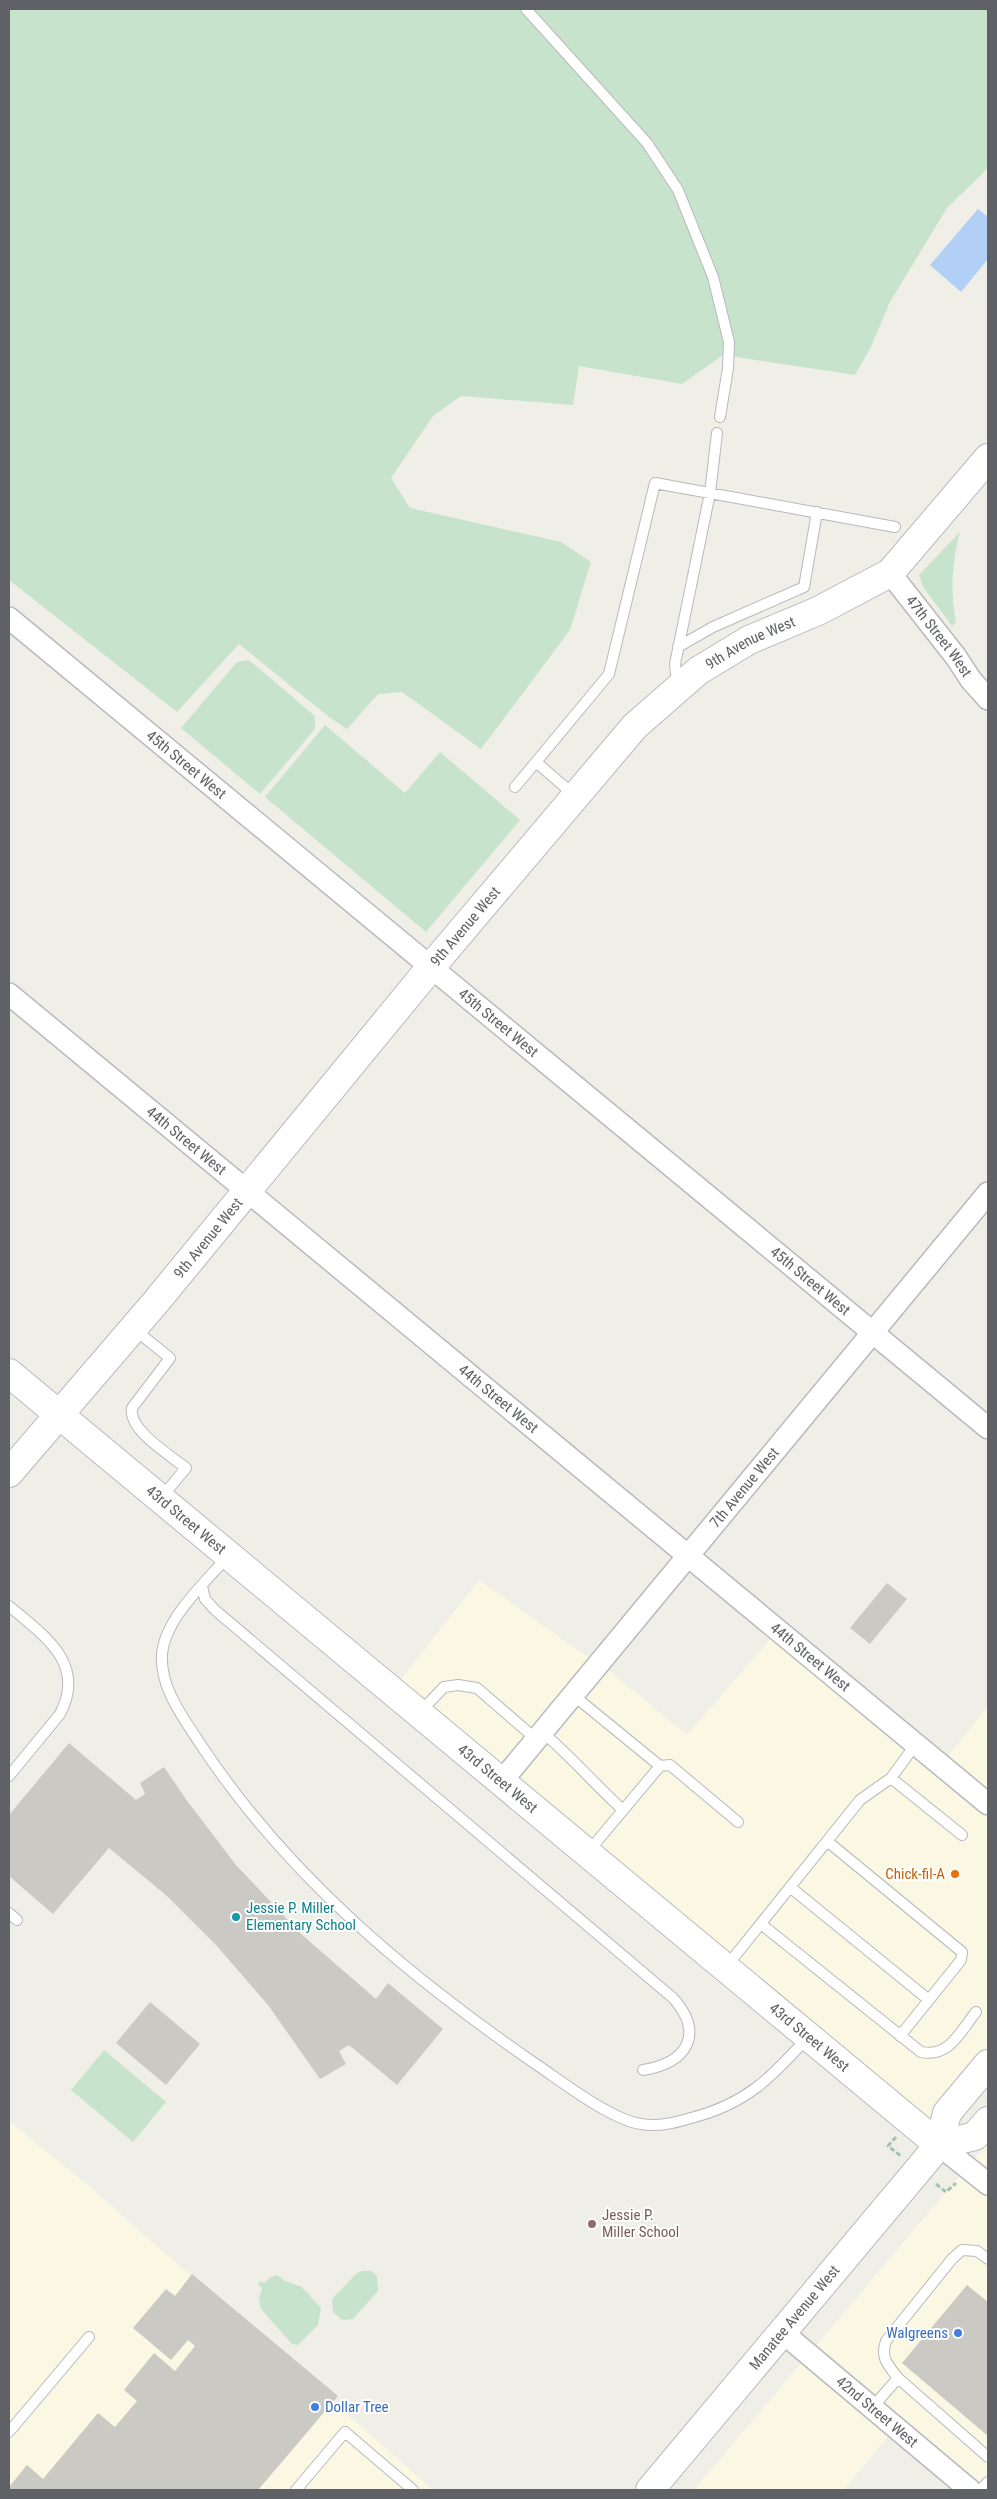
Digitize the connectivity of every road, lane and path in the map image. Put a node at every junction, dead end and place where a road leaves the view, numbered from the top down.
1 (526, 9) edge
2 (720, 417) dead end
3 (718, 433) dead end
4 (988, 458) edge
5 (710, 493) junction
6 (818, 512) junction
7 (895, 526) dead end
8 (890, 573) junction
9 (9, 618) edge
10 (678, 647) junction
11 (677, 688) junction
12 (988, 699) edge
13 (536, 762) junction
14 (515, 787) dead end
15 (575, 795) junction
16 (431, 967) junction
17 (9, 994) edge
18 (246, 1191) junction
19 (988, 1193) edge
20 (133, 1329) junction
21 (873, 1332) junction
22 (9, 1373) edge
23 (59, 1414) junction
24 (988, 1428) edge
25 (9, 1473) edge
26 (161, 1499) junction
27 (689, 1555) junction
28 (229, 1556) junction
29 (202, 1586) junction
30 (9, 1606) edge
31 (573, 1695) junction
32 (419, 1714) junction
33 (539, 1735) junction
34 (916, 1744) junction
35 (660, 1766) junction
36 (9, 1776) edge
37 (891, 1778) junction
38 (501, 1782) junction
39 (986, 1796) edge
40 (623, 1810) junction
41 (738, 1822) dead end
42 (962, 1835) dead end
43 (827, 1841) junction
44 (587, 1853) junction
45 (790, 1887) junction
46 (9, 1913) edge
47 (17, 1920) dead end
48 (761, 1924) junction
49 (726, 1968) junction
50 (929, 2000) junction
51 (976, 2012) dead end
52 (808, 2036) junction
53 (900, 2036) junction
54 (988, 2064) edge
55 (643, 2070) dead end
56 (988, 2121) edge
57 (940, 2145) junction
58 (988, 2184) edge
59 (988, 2259) edge
60 (782, 2332) junction
61 (89, 2337) dead end
62 (898, 2378) junction
63 (872, 2408) junction
64 (9, 2432) edge
65 (988, 2458) edge
66 (988, 2482) edge
67 (296, 2490) edge
68 (413, 2490) edge
69 (650, 2490) edge
70 (970, 2490) edge
71 (980, 2490) edge

1 - 2 lane
3 - 5 lane
4 - 8 street, 9th Avenue West
5 - 6 lane
5 - 10 lane
5 - 13 lane
6 - 7 lane
6 - 10 lane
8 - 11 street, 9th Avenue West
8 - 12 street, 47th Street West
9 - 16 street, 45th Street West
10 - 11 lane
11 - 15 street, 9th Avenue West
13 - 14 lane
13 - 15 lane
15 - 16 street, 9th Avenue West
16 - 18 street, 9th Avenue West
16 - 21 street, 45th Street West
17 - 18 street, 44th Street West
18 - 20 street, 9th Avenue West
18 - 27 street, 44th Street West
19 - 21 street, 7th Avenue West
20 - 23 street, 9th Avenue West
20 - 26 lane
21 - 24 street, 45th Street West
21 - 27 street, 7th Avenue West
22 - 23 street, 43rd Street West
23 - 25 street, 9th Avenue West
23 - 26 street, 43rd Street West
26 - 28 street, 43rd Street West
27 - 31 street, 7th Avenue West
27 - 34 street, 44th Street West
28 - 29 lane
28 - 32 street, 43rd Street West
29 - 52 lane
29 - 55 lane
30 - 36 lane
31 - 33 street, 7th Avenue West
31 - 35 lane
32 - 33 lane
32 - 38 street, 43rd Street West
33 - 38 street, 7th Avenue West
33 - 40 lane
34 - 37 lane
34 - 39 street, 44th Street West
35 - 40 lane
35 - 41 lane
37 - 42 lane
37 - 43 lane
38 - 44 street, 43rd Street West
40 - 44 lane
43 - 45 lane
43 - 50 lane
44 - 49 street, 43rd Street West
45 - 48 lane
45 - 50 lane
46 - 47 lane
48 - 49 lane
48 - 53 lane
49 - 52 street, 43rd Street West
50 - 53 lane
51 - 53 lane
52 - 57 street, 43rd Street West
54 - 57 street, Manatee Avenue West
56 - 57 street
57 - 58 street, 43rd Street West
57 - 60 street, Manatee Avenue West
59 - 62 lane
60 - 63 street, 42nd Street West
60 - 69 street, Manatee Avenue West
61 - 64 lane
62 - 63 lane
62 - 65 lane
63 - 70 street, 42nd Street West
66 - 71 lane
67 - 68 lane

